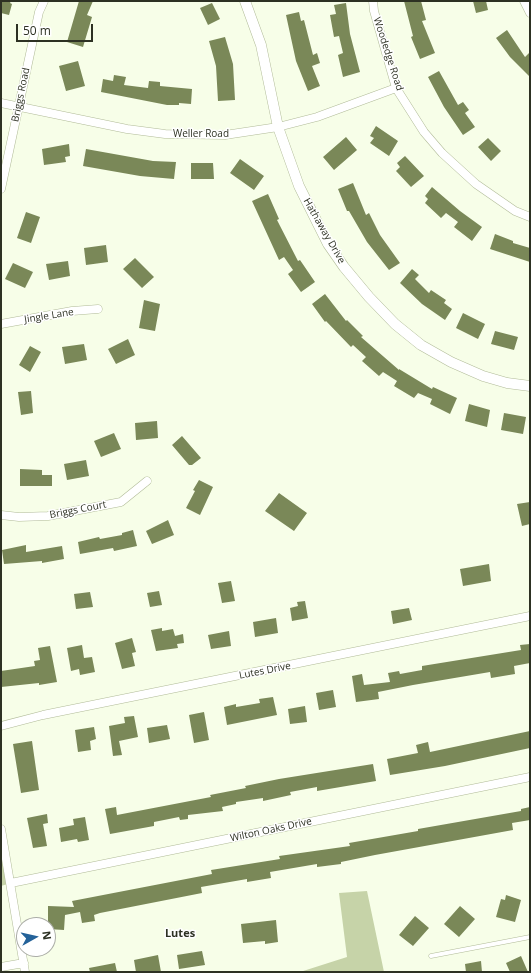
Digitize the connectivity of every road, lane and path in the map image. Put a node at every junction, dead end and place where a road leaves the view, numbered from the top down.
1 (44, 1) edge
2 (245, 1) edge
3 (373, 1) edge
4 (524, 1) edge
5 (530, 13) edge
6 (396, 88) junction
7 (1, 103) edge
8 (19, 106) junction
9 (278, 127) junction
10 (1, 189) edge
11 (530, 217) edge
12 (98, 309) dead end
13 (1, 324) edge
14 (530, 386) edge
15 (146, 481) dead end
16 (1, 515) edge
17 (530, 616) edge
18 (1, 726) edge
19 (530, 777) edge
20 (1, 828) edge
21 (11, 883) junction
22 (530, 937) edge
23 (431, 956) dead end
24 (24, 963) junction
25 (1, 967) edge
26 (25, 972) edge

1 - 8 street, Briggs Road
2 - 9 street, Hathaway Drive
3 - 6 street, Woodedge Road
4 - 5 street
6 - 9 street, Weller Road
6 - 11 street, Woodedge Road
7 - 8 street, Weller Road
8 - 9 street, Weller Road
8 - 10 street, Briggs Road
9 - 14 street, Hathaway Drive
12 - 13 street, Jingle Lane
15 - 16 street, Briggs Court
17 - 18 street, Lutes Drive
19 - 21 street, Wilton Oaks Drive
20 - 21 street
21 - 24 street
22 - 23 lane
24 - 25 street
24 - 26 street

